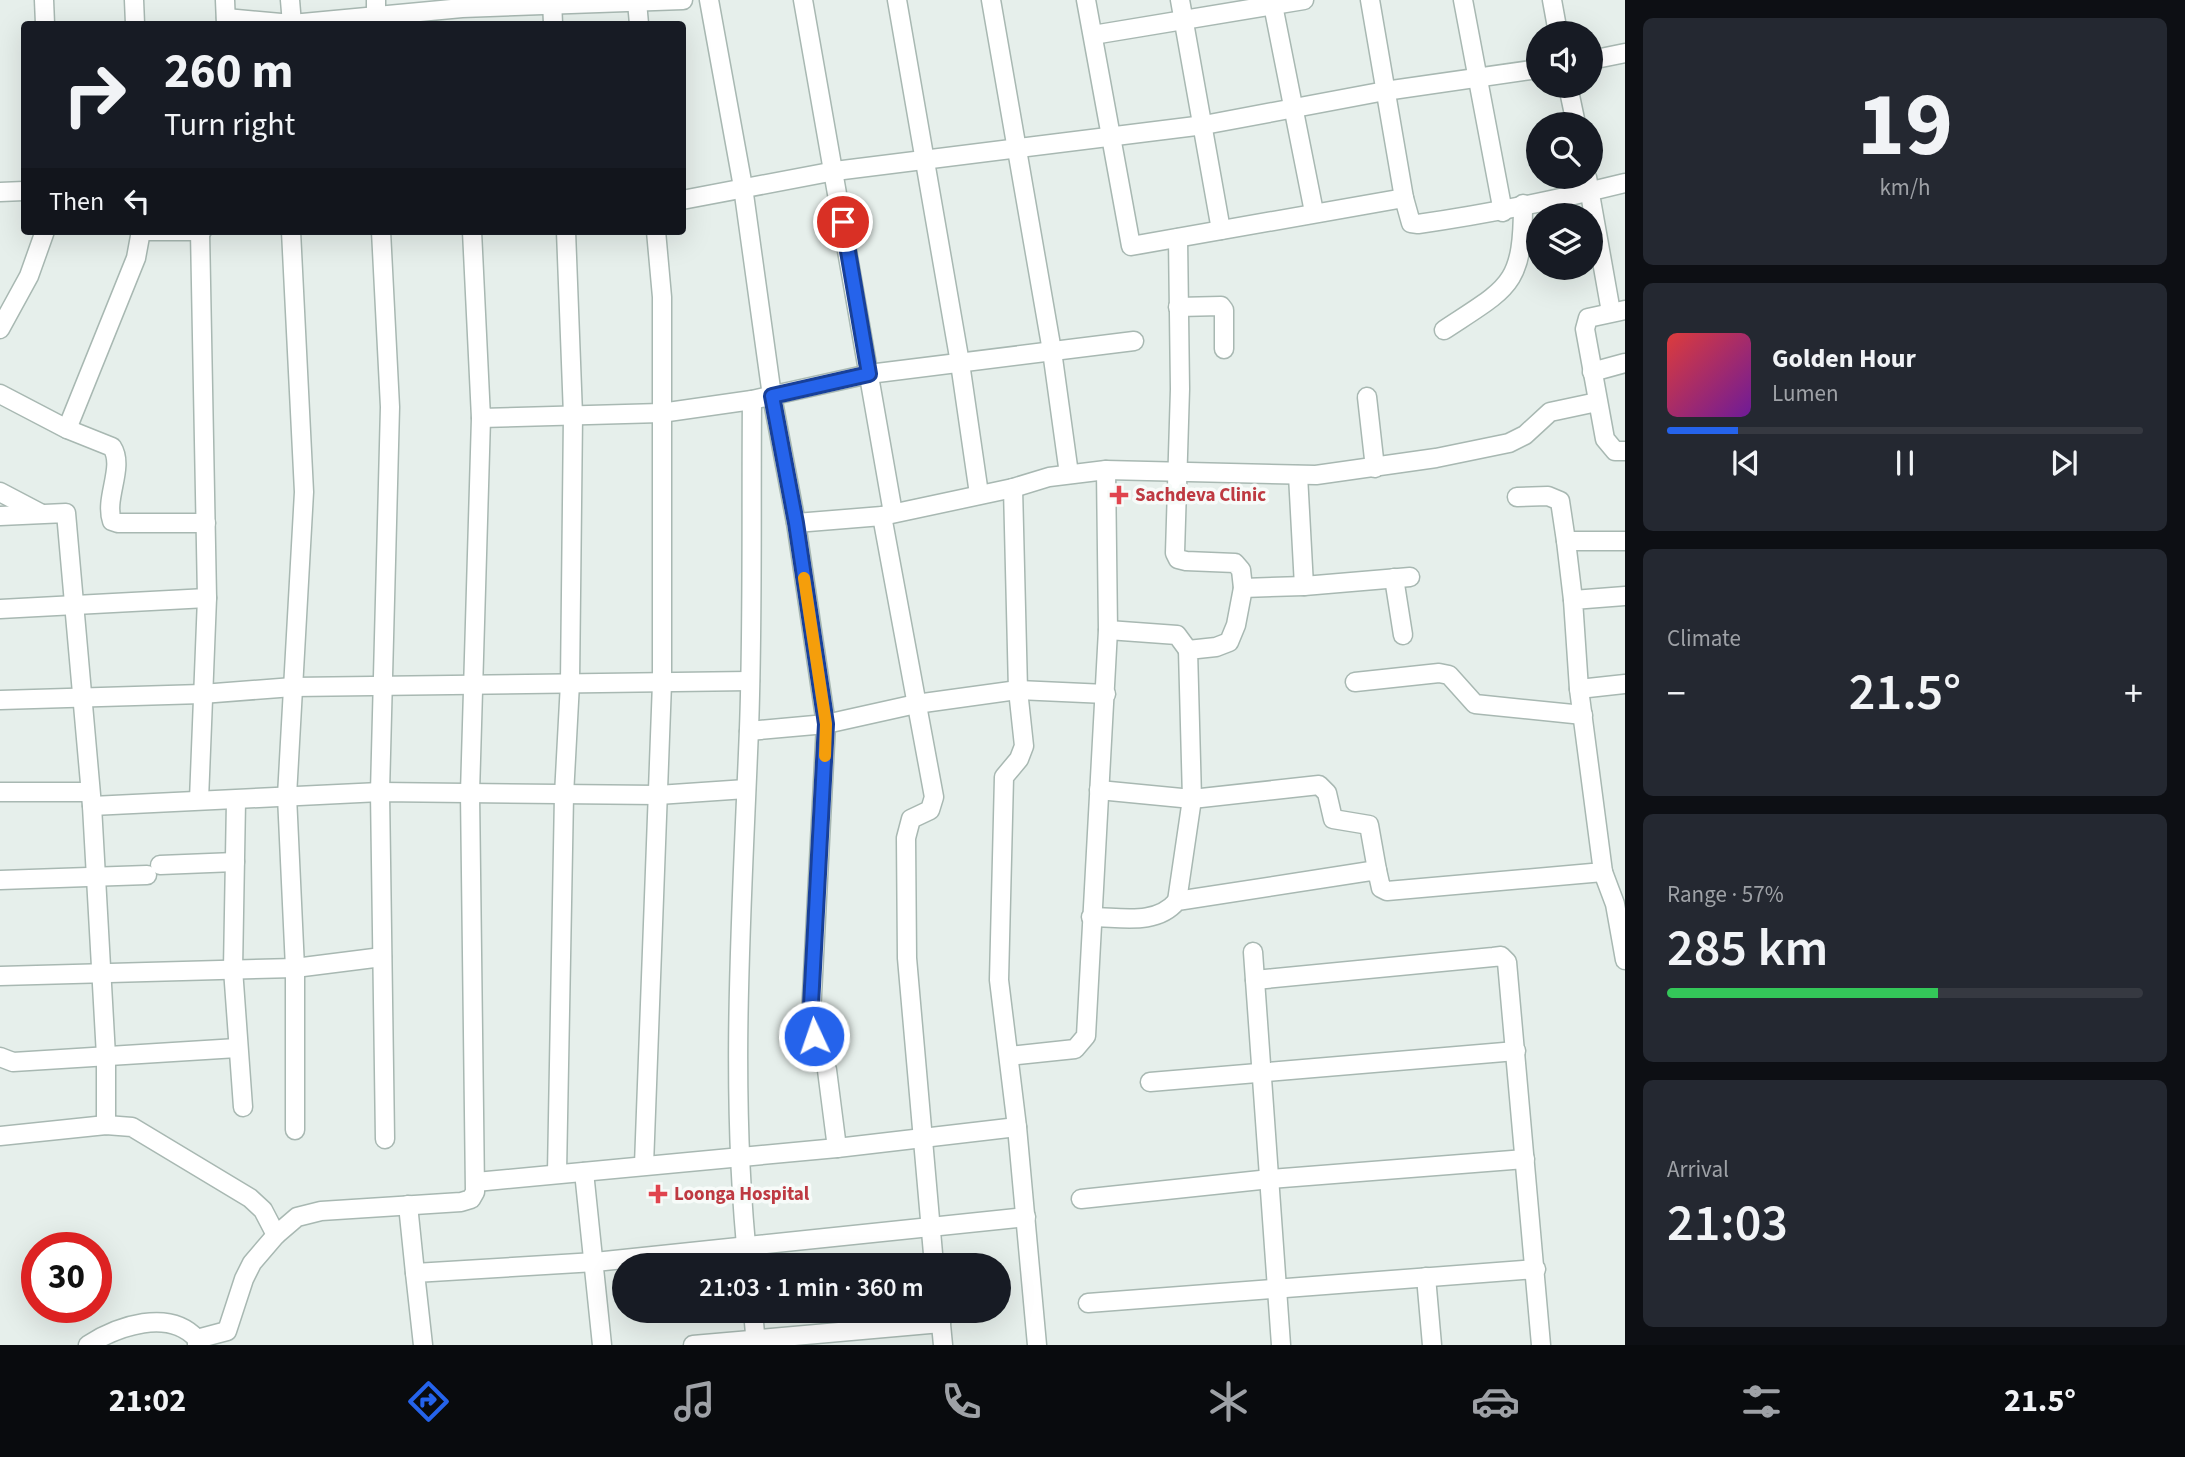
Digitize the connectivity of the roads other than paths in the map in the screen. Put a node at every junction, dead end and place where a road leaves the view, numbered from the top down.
1 (44, 0) edge
2 (134, 0) edge
3 (225, 0) edge
4 (290, 0) edge
5 (683, 0) edge
6 (709, 0) edge
7 (803, 0) edge
8 (897, 0) edge
9 (991, 0) edge
10 (1086, 0) edge
11 (1180, 0) edge
12 (1304, 0) edge
13 (1370, 0) edge
14 (1463, 0) edge
15 (1552, 0) edge
16 (637, 2) junction
17 (1273, 2) edge
18 (552, 3) edge
19 (462, 11) edge
20 (376, 14) edge
21 (1184, 19) junction
22 (45, 21) edge
23 (135, 21) edge
24 (226, 21) edge
25 (286, 21) edge
26 (312, 21) edge
27 (553, 21) edge
28 (639, 21) edge
29 (1556, 21) edge
30 (1093, 35) junction
31 (1625, 53) edge
32 (1603, 58) edge
33 (1526, 71) edge
34 (1477, 80) junction
35 (1385, 91) junction
36 (1295, 108) junction
37 (1204, 125) junction
38 (1112, 137) junction
39 (1018, 149) junction
40 (925, 159) junction
41 (835, 171) junction
42 (1625, 183) edge
43 (1603, 184) edge
44 (743, 187) junction
45 (1572, 189) edge
46 (1589, 189) edge
47 (21, 191) edge
48 (0, 192) edge
49 (1404, 198) junction
50 (686, 199) edge
51 (1523, 204) junction
52 (1314, 212) junction
53 (1503, 212) junction
54 (1221, 230) junction
55 (44, 235) edge
56 (140, 235) edge
57 (201, 235) edge
58 (291, 235) edge
59 (381, 235) edge
60 (472, 235) edge
61 (566, 235) edge
62 (656, 235) edge
63 (1178, 238) junction
64 (1178, 307) junction
65 (1618, 311) edge
66 (0, 329) edge
67 (1444, 330) dead end
68 (1134, 341) dead end
69 (1224, 349) dead end
70 (1052, 351) junction
71 (960, 363) junction
72 (1625, 363) edge
73 (1592, 372) junction
74 (869, 374) junction
75 (0, 394) edge
76 (772, 396) junction
77 (1367, 397) dead end
78 (752, 400) junction
79 (1597, 402) junction
80 (661, 413) junction
81 (573, 415) junction
82 (481, 418) junction
83 (67, 429) junction
84 (1625, 451) edge
85 (1375, 468) junction
86 (1106, 470) junction
87 (1069, 474) junction
88 (1178, 474) junction
89 (1298, 475) junction
90 (1013, 488) junction
91 (0, 492) edge
92 (979, 494) junction
93 (1517, 497) dead end
94 (40, 513) junction
95 (888, 515) junction
96 (0, 516) edge
97 (206, 523) junction
98 (796, 523) junction
99 (1566, 541) junction
100 (1625, 541) edge
101 (1304, 586) junction
102 (1243, 587) junction
103 (1625, 597) edge
104 (207, 598) junction
105 (1573, 600) junction
106 (74, 607) junction
107 (0, 609) edge
108 (1108, 630) junction
109 (1403, 635) dead end
110 (1188, 650) junction
111 (750, 681) junction
112 (1355, 681) dead end
113 (570, 683) junction
114 (662, 683) junction
115 (1625, 684) edge
116 (475, 685) junction
117 (293, 687) junction
118 (383, 687) junction
119 (1579, 689) junction
120 (1018, 690) junction
121 (202, 694) junction
122 (1106, 694) junction
123 (84, 695) junction
124 (0, 699) edge
125 (916, 705) junction
126 (1583, 715) junction
127 (826, 724) junction
128 (749, 731) junction
129 (746, 789) junction
130 (1099, 790) junction
131 (0, 792) edge
132 (380, 792) junction
133 (470, 793) junction
134 (564, 795) junction
135 (659, 795) junction
136 (287, 796) junction
137 (91, 799) junction
138 (1192, 799) junction
139 (198, 800) junction
140 (236, 801) junction
141 (235, 862) junction
142 (1377, 870) junction
143 (1602, 872) junction
144 (96, 875) junction
145 (0, 880) edge
146 (1177, 901) junction
147 (1620, 903) edge
148 (1091, 917) junction
149 (1254, 952) dead end
150 (382, 957) junction
151 (1625, 960) edge
152 (295, 968) junction
153 (233, 969) junction
154 (100, 973) junction
155 (0, 976) edge
156 (1255, 980) junction
157 (237, 1048) junction
158 (1516, 1051) junction
159 (0, 1056) edge
160 (106, 1056) junction
161 (1009, 1056) junction
162 (1262, 1071) junction
163 (1150, 1082) dead end
164 (243, 1107) dead end
165 (106, 1125) junction
166 (1017, 1127) junction
167 (295, 1130) dead end
168 (0, 1136) edge
169 (922, 1138) junction
170 (385, 1139) dead end
171 (837, 1148) junction
172 (740, 1156) junction
173 (1525, 1159) junction
174 (644, 1165) junction
175 (584, 1172) junction
176 (557, 1173) junction
177 (1270, 1179) junction
178 (476, 1182) junction
179 (1081, 1199) dead end
180 (408, 1205) junction
181 (1026, 1217) junction
182 (930, 1228) junction
183 (276, 1235) junction
184 (747, 1253) edge
185 (767, 1253) edge
186 (933, 1253) edge
187 (612, 1261) edge
188 (596, 1262) junction
189 (1536, 1269) junction
190 (415, 1273) junction
191 (1426, 1277) junction
192 (1277, 1289) junction
193 (1088, 1303) dead end
194 (754, 1323) edge
195 (896, 1323) edge
196 (941, 1323) edge
197 (197, 1342) edge
198 (756, 1342) edge
199 (88, 1345) edge
200 (423, 1345) edge
201 (602, 1345) edge
202 (693, 1345) edge
203 (943, 1345) edge
204 (1037, 1345) edge
205 (1281, 1345) edge
206 (1432, 1345) edge
207 (1541, 1345) edge

1 - 22 street
2 - 23 street
3 - 24 street
4 - 25 street
5 - 16 street
6 - 44 street
7 - 41 street
8 - 40 street
9 - 39 street
10 - 30 street
11 - 21 street
12 - 17 street
13 - 35 street
14 - 34 street
15 - 29 street
16 - 18 street
16 - 28 street
17 - 21 street
17 - 36 street
18 - 19 street
18 - 27 street
19 - 20 street
20 - 26 street
21 - 30 street
21 - 37 street
30 - 38 street
31 - 32 street
33 - 34 street
34 - 35 street
34 - 53 street
35 - 36 street
35 - 49 street
36 - 37 street
36 - 52 street
37 - 38 street
37 - 54 street
38 - 39 street
38 - 63 street
39 - 40 street
39 - 70 street
40 - 41 street
40 - 71 street
41 - 44 street
41 - 74 street
42 - 43 street
44 - 50 street
44 - 76 street
45 - 51 street
46 - 65 street
47 - 48 street
49 - 52 street
49 - 53 street
51 - 53 street
51 - 67 street
52 - 54 street
54 - 63 street
55 - 66 street
56 - 83 street
57 - 97 street
58 - 117 street
59 - 118 street
60 - 82 street
61 - 81 street
62 - 80 street
63 - 64 street
64 - 69 street
64 - 88 street
65 - 73 street
68 - 70 street
70 - 71 street
70 - 87 street
71 - 74 street
71 - 92 street
72 - 73 street
73 - 79 street
74 - 76 street
74 - 95 street
75 - 83 street
76 - 78 street
76 - 98 street
77 - 85 street
78 - 80 street
78 - 111 street
79 - 84 street
79 - 85 street
80 - 81 street
80 - 114 street
81 - 82 street
81 - 113 street
82 - 116 street
83 - 97 street
85 - 89 street
86 - 87 street
86 - 88 street
86 - 108 street
87 - 90 street
88 - 89 street
88 - 102 street
89 - 101 street
90 - 92 street
90 - 120 street
91 - 94 street
92 - 95 street
93 - 99 street
94 - 96 street
94 - 106 street
95 - 98 street
95 - 125 street
97 - 104 street
98 - 127 street
99 - 100 street
99 - 105 street
101 - 102 street
101 - 109 street
102 - 110 street
103 - 105 street
104 - 106 street
104 - 121 street
105 - 119 street
106 - 107 street
106 - 123 street
108 - 110 street
108 - 122 street
110 - 138 street
111 - 114 street
111 - 128 street
112 - 126 street
113 - 114 street
113 - 116 street
113 - 134 street
114 - 135 street
115 - 119 street
116 - 118 street
116 - 133 street
117 - 118 street
117 - 121 street
117 - 136 street
118 - 132 street
119 - 126 street
120 - 122 street
120 - 125 street
120 - 161 street
121 - 123 street
121 - 139 street
122 - 130 street
123 - 124 street
123 - 137 street
125 - 127 street
125 - 169 street
126 - 143 street
127 - 128 street
127 - 171 street
128 - 129 street
129 - 135 street
129 - 172 street
130 - 138 street
130 - 148 street
131 - 137 street
132 - 133 street
132 - 136 street
132 - 150 street
133 - 134 street
133 - 178 street
134 - 135 street
134 - 176 street
135 - 174 street
136 - 140 street
136 - 152 street
137 - 139 street
137 - 144 street
138 - 142 street
138 - 146 street
139 - 140 street
140 - 141 street
141 - 144 street
141 - 153 street
142 - 143 street
142 - 146 street
143 - 147 street
144 - 145 street
144 - 154 street
146 - 148 street
147 - 151 street
148 - 161 street
149 - 156 street
150 - 152 street
150 - 170 street
152 - 153 street
152 - 167 street
153 - 154 street
153 - 157 street
154 - 155 street
154 - 160 street
156 - 158 street
156 - 162 street
157 - 160 street
157 - 164 street
158 - 162 street
158 - 173 street
159 - 160 street
160 - 165 street
161 - 166 street
162 - 163 street
162 - 177 street
165 - 168 street
165 - 183 street
166 - 169 street
166 - 181 street
169 - 171 street
169 - 182 street
171 - 172 street
172 - 174 street
172 - 184 street
173 - 177 street
173 - 189 street
174 - 175 street
175 - 176 street
175 - 188 street
176 - 178 street
177 - 179 street
177 - 192 street
178 - 180 street
180 - 183 street
180 - 190 street
181 - 182 street
181 - 204 street
182 - 185 street
182 - 186 street
183 - 197 street
187 - 188 street
188 - 190 street
188 - 201 street
189 - 191 street
189 - 207 street
190 - 200 street
191 - 192 street
191 - 206 street
192 - 193 street
192 - 205 street
194 - 198 street
195 - 198 street
196 - 203 street
197 - 199 street
198 - 202 street

